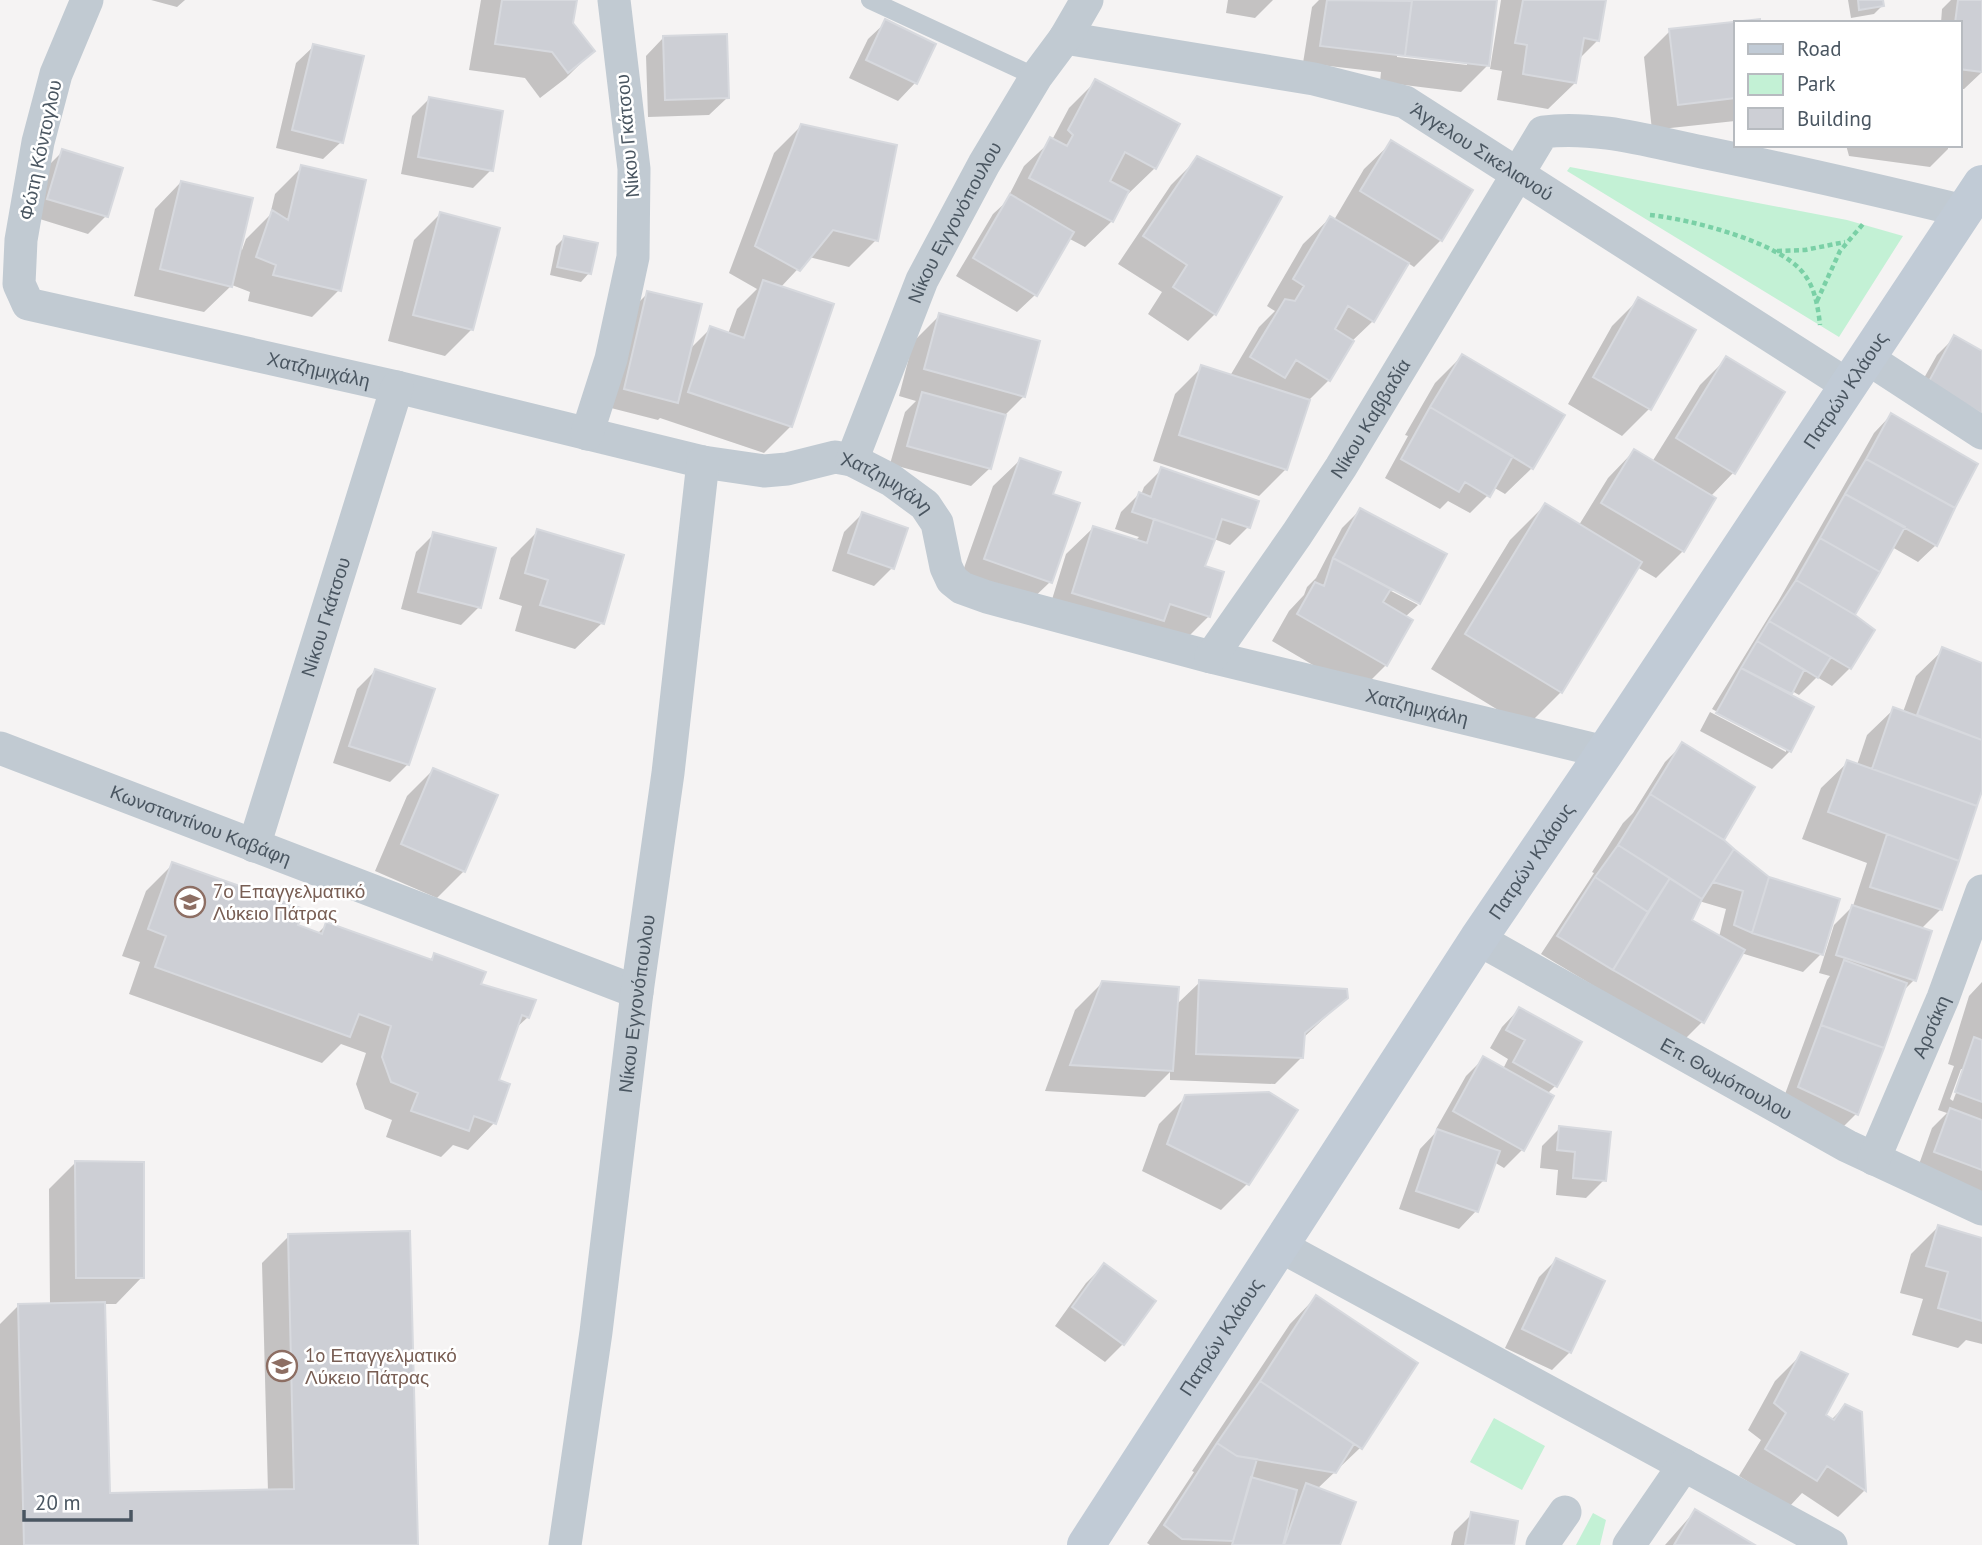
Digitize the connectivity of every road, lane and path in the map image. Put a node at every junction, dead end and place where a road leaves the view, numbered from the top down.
1 (87, 0) edge
2 (614, 0) edge
3 (870, 0) edge
4 (1087, 0) edge
5 (1065, 38) junction
6 (1036, 77) junction
7 (1518, 174) junction
8 (1973, 198) edge
9 (1645, 215) dead end
10 (1863, 224) dead end
11 (1846, 242) junction
12 (1777, 251) junction
13 (1817, 301) junction
14 (28, 304) joint
15 (1820, 326) dead end
16 (1858, 372) junction
17 (397, 387) junction
18 (1982, 433) edge
19 (587, 435) junction
20 (852, 460) junction
21 (703, 462) junction
22 (1211, 657) junction
23 (0, 748) edge
24 (1605, 752) junction
25 (254, 846) junction
26 (1982, 891) edge
27 (1478, 939) junction
28 (637, 992) junction
29 (1874, 1159) junction
30 (1982, 1209) edge
31 (1280, 1246) junction
32 (1684, 1465) junction
33 (1565, 1513) dead end
34 (565, 1545) edge
35 (1086, 1545) edge
36 (1542, 1545) edge
37 (1629, 1545) edge
38 (1831, 1545) edge

1 - 14 street, Φώτη Κόντογλου
2 - 19 street, Νίκου Γκάτσου
3 - 6 lane
4 - 5 street, Νίκου Εγγονόπουλου
5 - 6 street, Νίκου Εγγονόπουλου
5 - 7 street, Άγγελου Σικελιανού
6 - 20 street, Νίκου Εγγονόπουλου
7 - 8 street, Νίκου Καββαδία
7 - 16 street, Άγγελου Σικελιανού
7 - 22 street, Νίκου Καββαδία
8 - 16 main road, Πατρών Κλάους
9 - 12 path
10 - 11 path
11 - 12 path
11 - 13 path
12 - 13 path
13 - 15 path
14 - 17 street, Χατζημιχάλη
16 - 18 street, Άγγελου Σικελιανού
16 - 24 main road, Πατρών Κλάους
17 - 19 street, Χατζημιχάλη
17 - 25 street, Νίκου Γκάτσου
19 - 21 street, Χατζημιχάλη
20 - 21 street, Χατζημιχάλη
20 - 22 street, Χατζημιχάλη
21 - 28 street, Νίκου Εγγονόπουλου
22 - 24 street, Χατζημιχάλη
23 - 25 street, Κωνσταντίνου Καβάφη
24 - 27 main road, Πατρών Κλάους
25 - 28 street, Κωνσταντίνου Καβάφη
26 - 29 street, Αρσάκη
27 - 29 street, Επ. Θωμόπουλου
27 - 31 main road, Πατρών Κλάους
28 - 34 street, Νίκου Εγγονόπουλου
29 - 30 street, Επ. Θωμόπουλου
31 - 32 street
31 - 35 main road, Πατρών Κλάους
32 - 37 street
32 - 38 street
33 - 36 street

